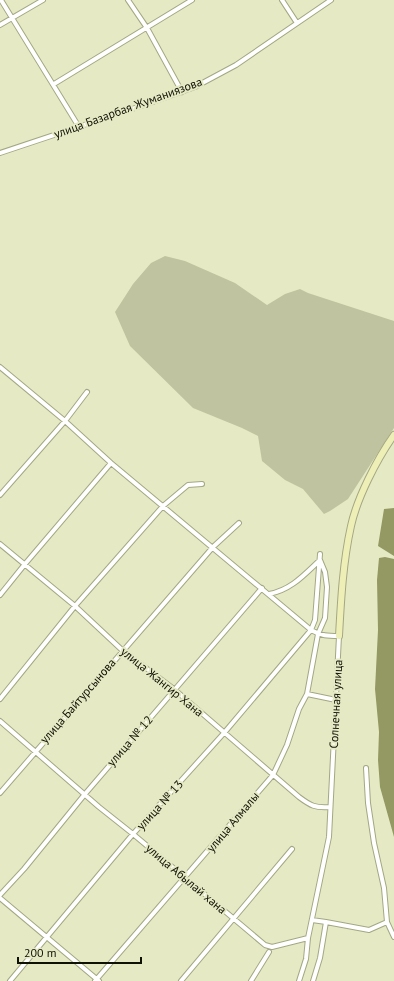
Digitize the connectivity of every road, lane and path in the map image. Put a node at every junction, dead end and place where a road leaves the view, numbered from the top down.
1 (1, 0) edge
2 (43, 0) edge
3 (128, 0) edge
4 (192, 0) edge
5 (282, 0) edge
6 (332, 0) edge
7 (12, 18) junction
8 (297, 23) junction
9 (0, 25) edge
10 (147, 28) junction
11 (54, 84) junction
12 (182, 92) junction
13 (79, 127) junction
14 (0, 153) edge
15 (0, 367) edge
16 (87, 392) dead end
17 (65, 421) junction
18 (394, 435) edge
19 (111, 463) junction
20 (202, 484) dead end
21 (0, 495) edge
22 (162, 506) junction
23 (239, 523) dead end
24 (0, 544) edge
25 (213, 547) junction
26 (320, 554) dead end
27 (320, 560) junction
28 (25, 564) junction
29 (262, 588) junction
30 (269, 594) junction
31 (0, 595) edge
32 (76, 606) junction
33 (311, 630) junction
34 (318, 634) junction
35 (339, 636) junction
36 (122, 650) junction
37 (174, 690) junction
38 (307, 694) junction
39 (0, 699) edge
40 (336, 700) junction
41 (0, 721) edge
42 (224, 733) junction
43 (35, 752) junction
44 (366, 768) dead end
45 (272, 774) junction
46 (0, 793) edge
47 (85, 794) junction
48 (330, 807) junction
49 (133, 834) junction
50 (292, 849) dead end
51 (185, 878) junction
52 (0, 895) edge
53 (0, 898) edge
54 (234, 919) junction
55 (312, 920) junction
56 (326, 922) junction
57 (387, 922) junction
58 (394, 937) edge
59 (46, 938) junction
60 (308, 938) junction
61 (269, 952) dead end
62 (97, 980) edge
63 (10, 981) edge
64 (181, 981) edge
65 (250, 981) edge
66 (300, 981) edge
67 (313, 981) edge

1 - 7 street
2 - 7 street
3 - 10 street
4 - 10 street
5 - 8 street
6 - 8 street, улица Базарбая Жуманиязова
7 - 9 street
7 - 11 street
8 - 12 street, улица Базарбая Жуманиязова
10 - 11 street
10 - 12 street
11 - 13 street
12 - 13 street, улица Базарбая Жуманиязова
13 - 14 street, улица Базарбая Жуманиязова
15 - 17 street
16 - 17 street
17 - 19 street
17 - 21 street
18 - 35 street, Солнечная улица
19 - 22 street
19 - 28 street
20 - 22 street
22 - 25 street
22 - 32 street
23 - 25 street, улица Байтурсынова
24 - 28 street, улица Жангир Хана
25 - 29 street
25 - 36 street, улица Байтурсынова
26 - 27 street
27 - 30 street
27 - 33 street
27 - 34 street, улица Алмалы
28 - 31 street
28 - 32 street, улица Жангир Хана
29 - 30 street
29 - 37 street, улица № 12
30 - 33 street
32 - 36 street, улица Жангир Хана
32 - 39 street
33 - 34 street
33 - 42 street, улица № 13
34 - 35 street
34 - 38 street, улица Алмалы
35 - 40 street, Солнечная улица
36 - 37 street, улица Жангир Хана
36 - 43 street, улица Байтурсынова
37 - 42 street, улица Жангир Хана
37 - 47 street, улица № 12
38 - 40 street
38 - 45 street, улица Алмалы
40 - 48 street, Солнечная улица
41 - 43 street, улица Абылай хана
42 - 45 street, улица Жангир Хана
42 - 49 street, улица № 13
43 - 46 street, улица Байтурсынова
43 - 47 street, улица Абылай хана
44 - 57 street
45 - 48 street, улица Жангир Хана
45 - 51 street, улица Алмалы
47 - 49 street, улица Абылай хана
47 - 52 street, улица № 12
48 - 55 street, Солнечная улица
49 - 51 street, улица Абылай хана
49 - 59 street, улица № 13
50 - 54 street
51 - 54 street, улица Абылай хана
51 - 62 street, улица Алмалы
53 - 59 street
54 - 60 street, улица Абылай хана
54 - 64 street
55 - 56 street
55 - 60 street, Солнечная улица
56 - 57 street
56 - 67 street
57 - 58 street
59 - 62 street
59 - 63 street, улица № 13
60 - 66 street, Солнечная улица
61 - 65 street

